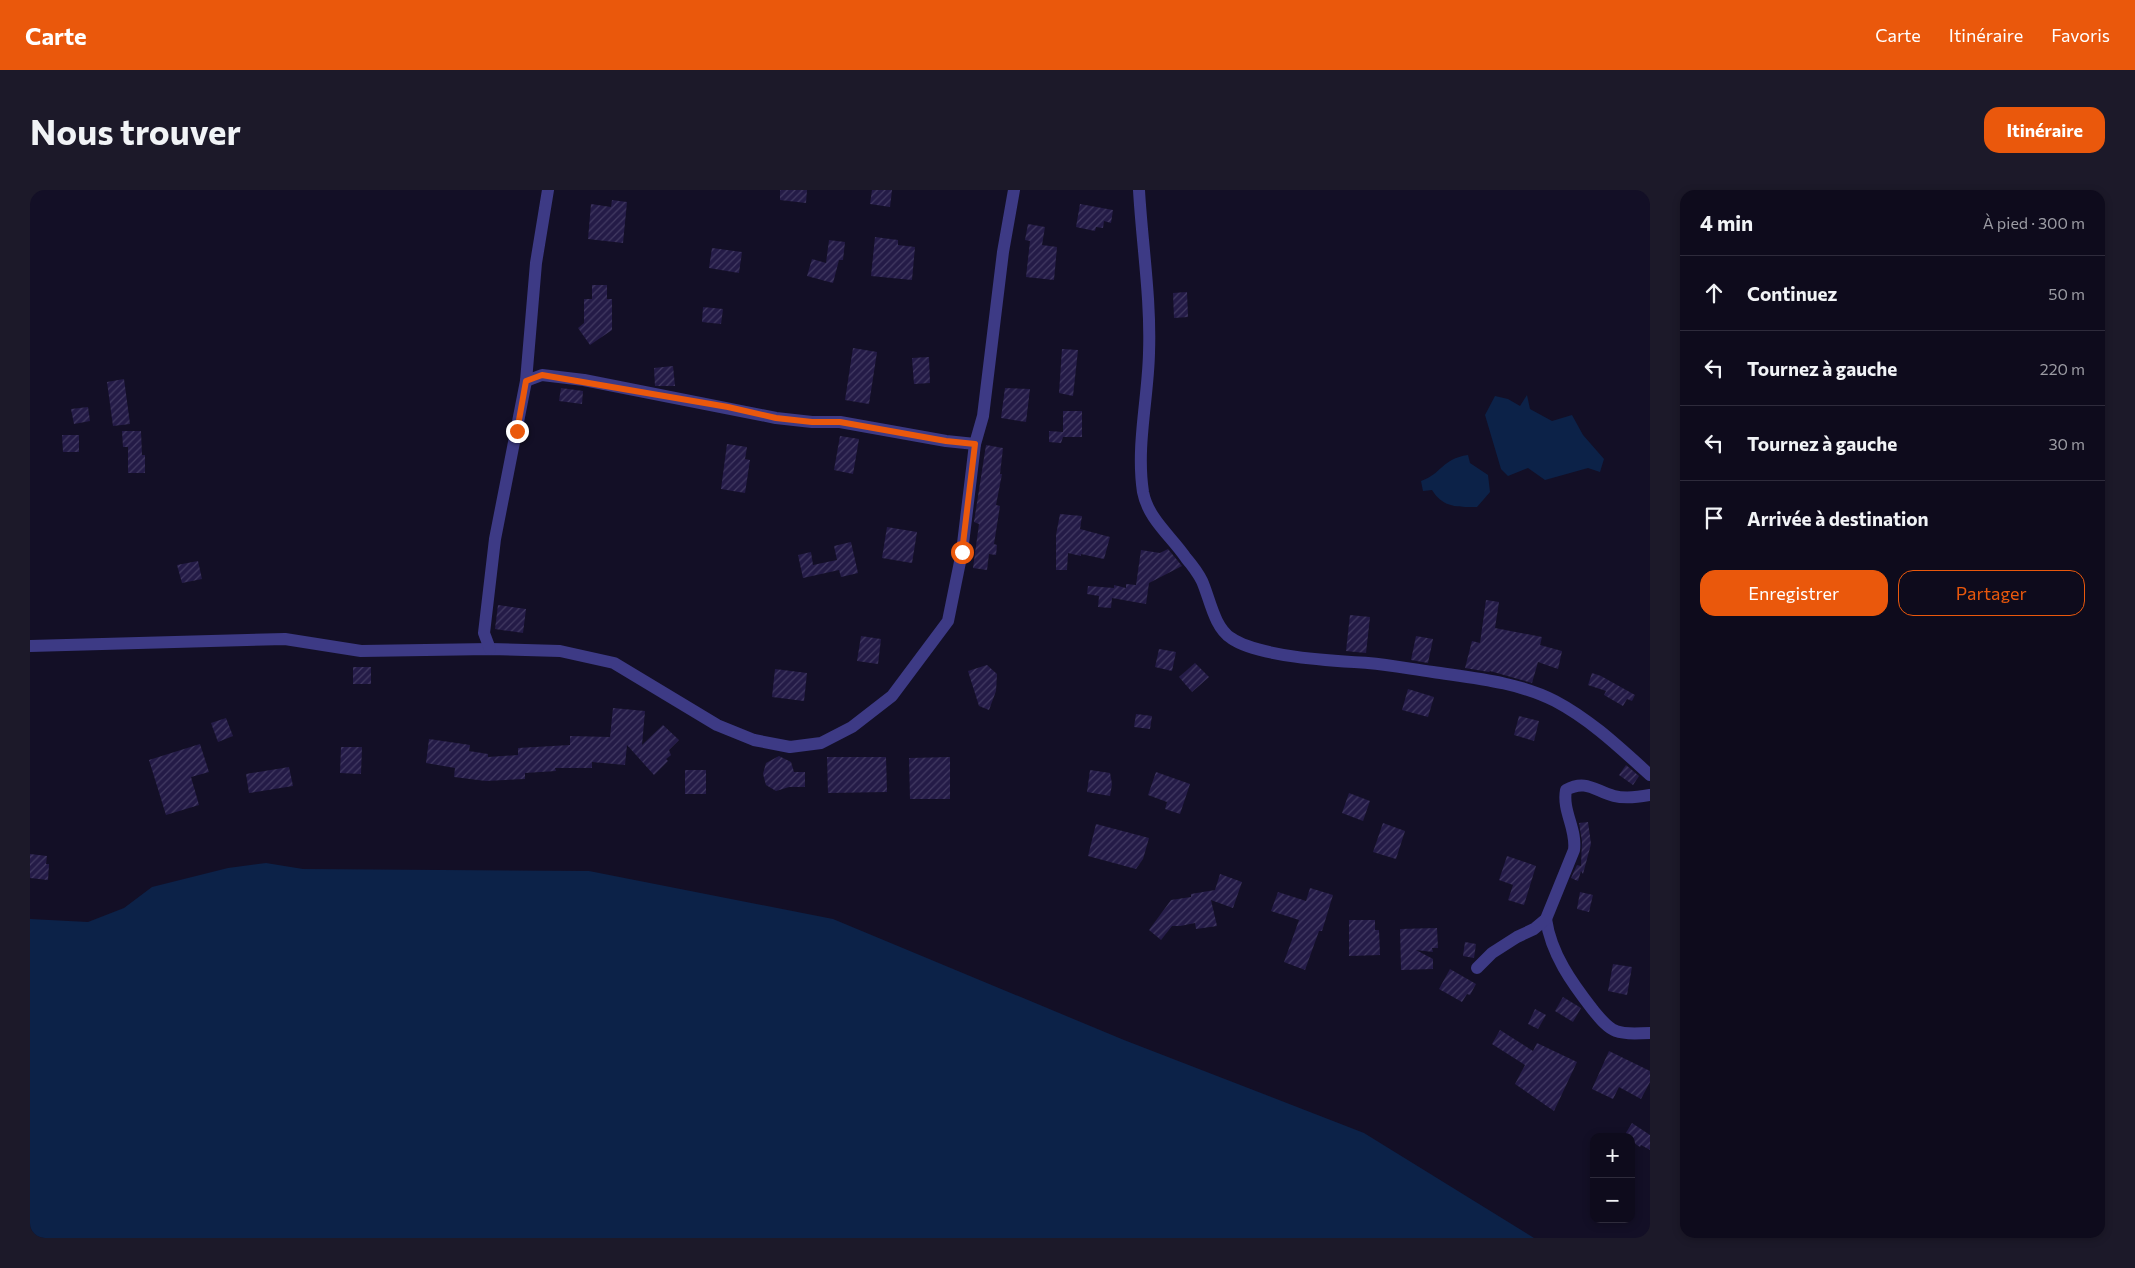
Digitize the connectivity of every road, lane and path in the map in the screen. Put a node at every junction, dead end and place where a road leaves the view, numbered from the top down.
1 (548, 190) edge
2 (1014, 190) edge
3 (1139, 190) edge
4 (526, 381) junction
5 (975, 444) junction
6 (30, 646) edge
7 (490, 649) junction
8 (1650, 775) edge
9 (1650, 795) edge
10 (1546, 919) junction
11 (1477, 968) dead end
12 (1650, 1033) edge

1 - 4 street
2 - 5 street
3 - 8 street
4 - 5 street
4 - 7 street
5 - 7 street
6 - 7 street
9 - 10 street
10 - 11 street
10 - 12 street

